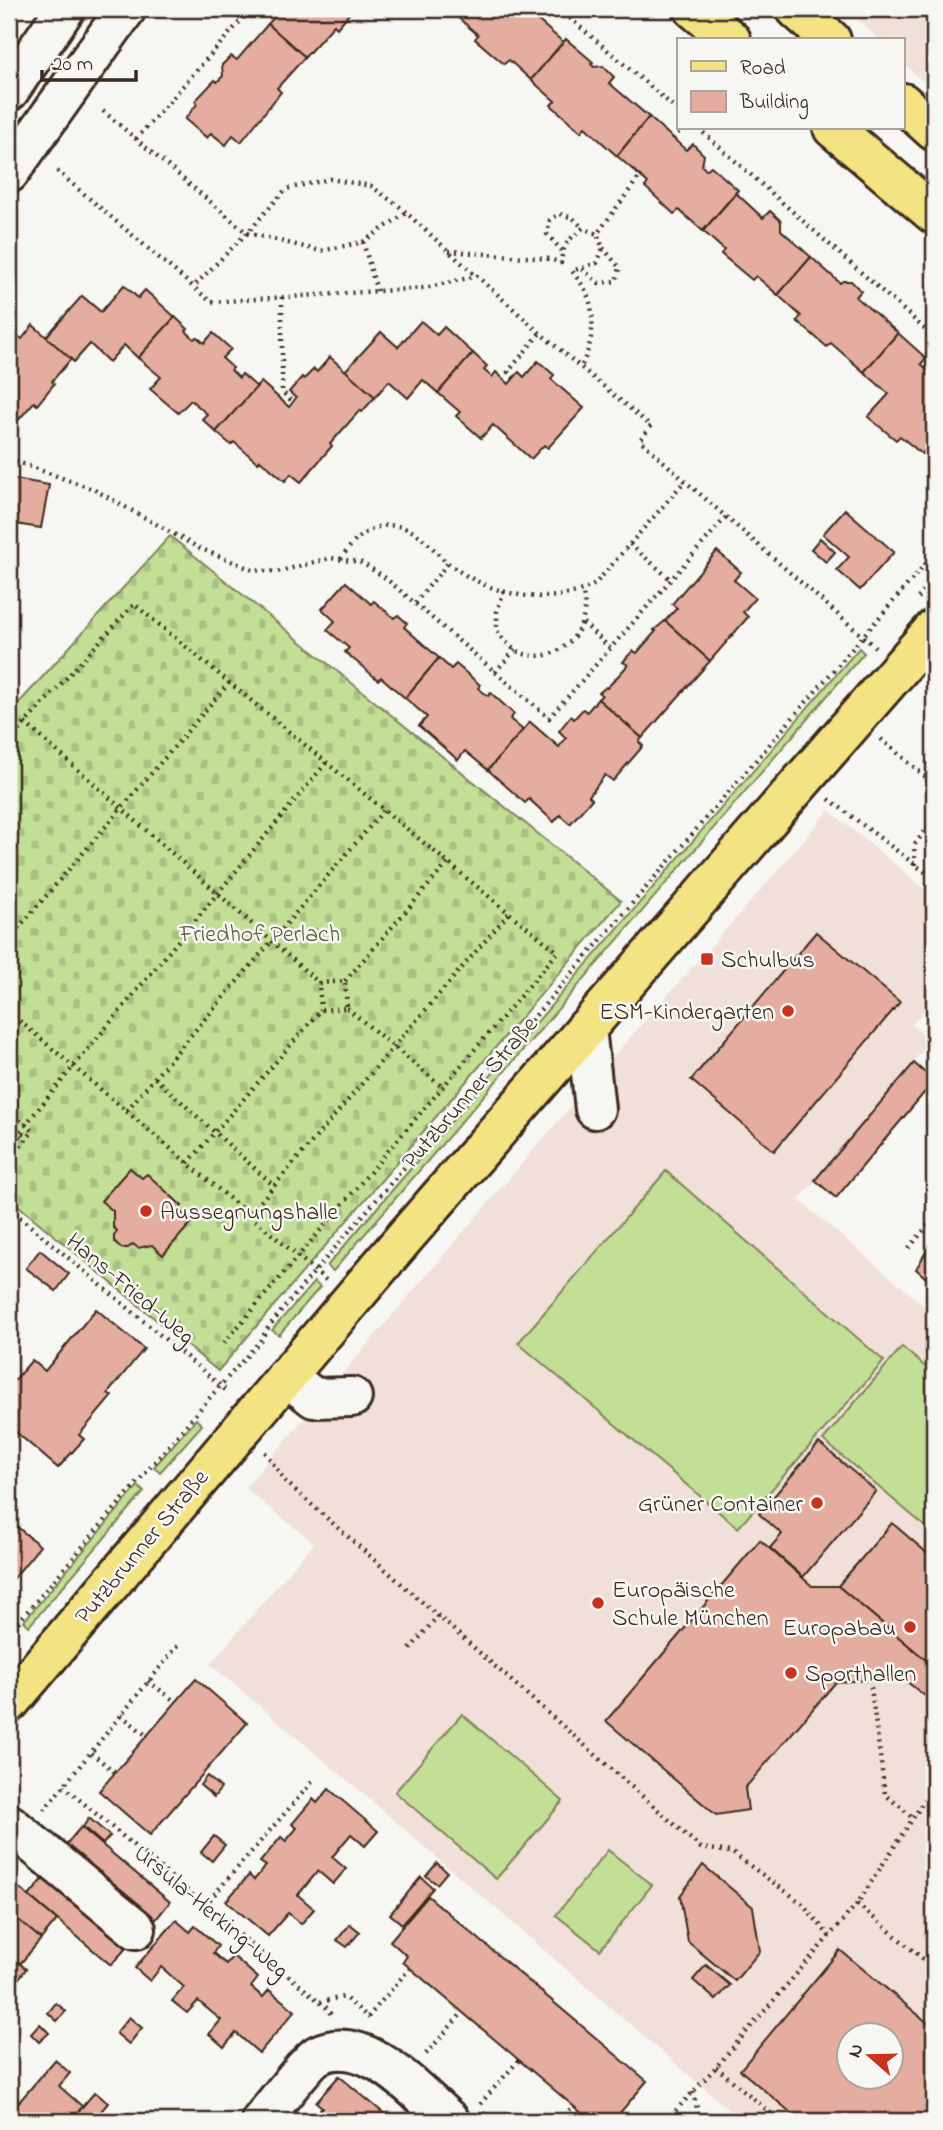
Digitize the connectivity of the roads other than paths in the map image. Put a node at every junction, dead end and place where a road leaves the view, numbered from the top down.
1 (65, 9) edge
2 (126, 9) edge
3 (694, 9) edge
4 (796, 9) edge
5 (729, 38) edge
6 (829, 38) edge
7 (9, 91) edge
8 (904, 104) edge
9 (835, 130) edge
10 (934, 131) edge
11 (9, 173) edge
12 (934, 214) edge
13 (934, 629) edge
14 (586, 1028) junction
15 (595, 1109) dead end
16 (286, 1376) junction
17 (352, 1397) dead end
18 (13, 1690) edge
19 (16, 1830) edge
20 (136, 1929) dead end
21 (465, 2112) edge
22 (261, 2121) edge

1 - 7 street
2 - 11 street
3 - 5 main road
4 - 6 main road
8 - 10 main road
9 - 12 main road
13 - 14 main road, Putzbrunner Straße
14 - 15 street
14 - 16 main road, Putzbrunner Straße
16 - 17 street
16 - 18 main road, Putzbrunner Straße
19 - 20 street
21 - 22 street

